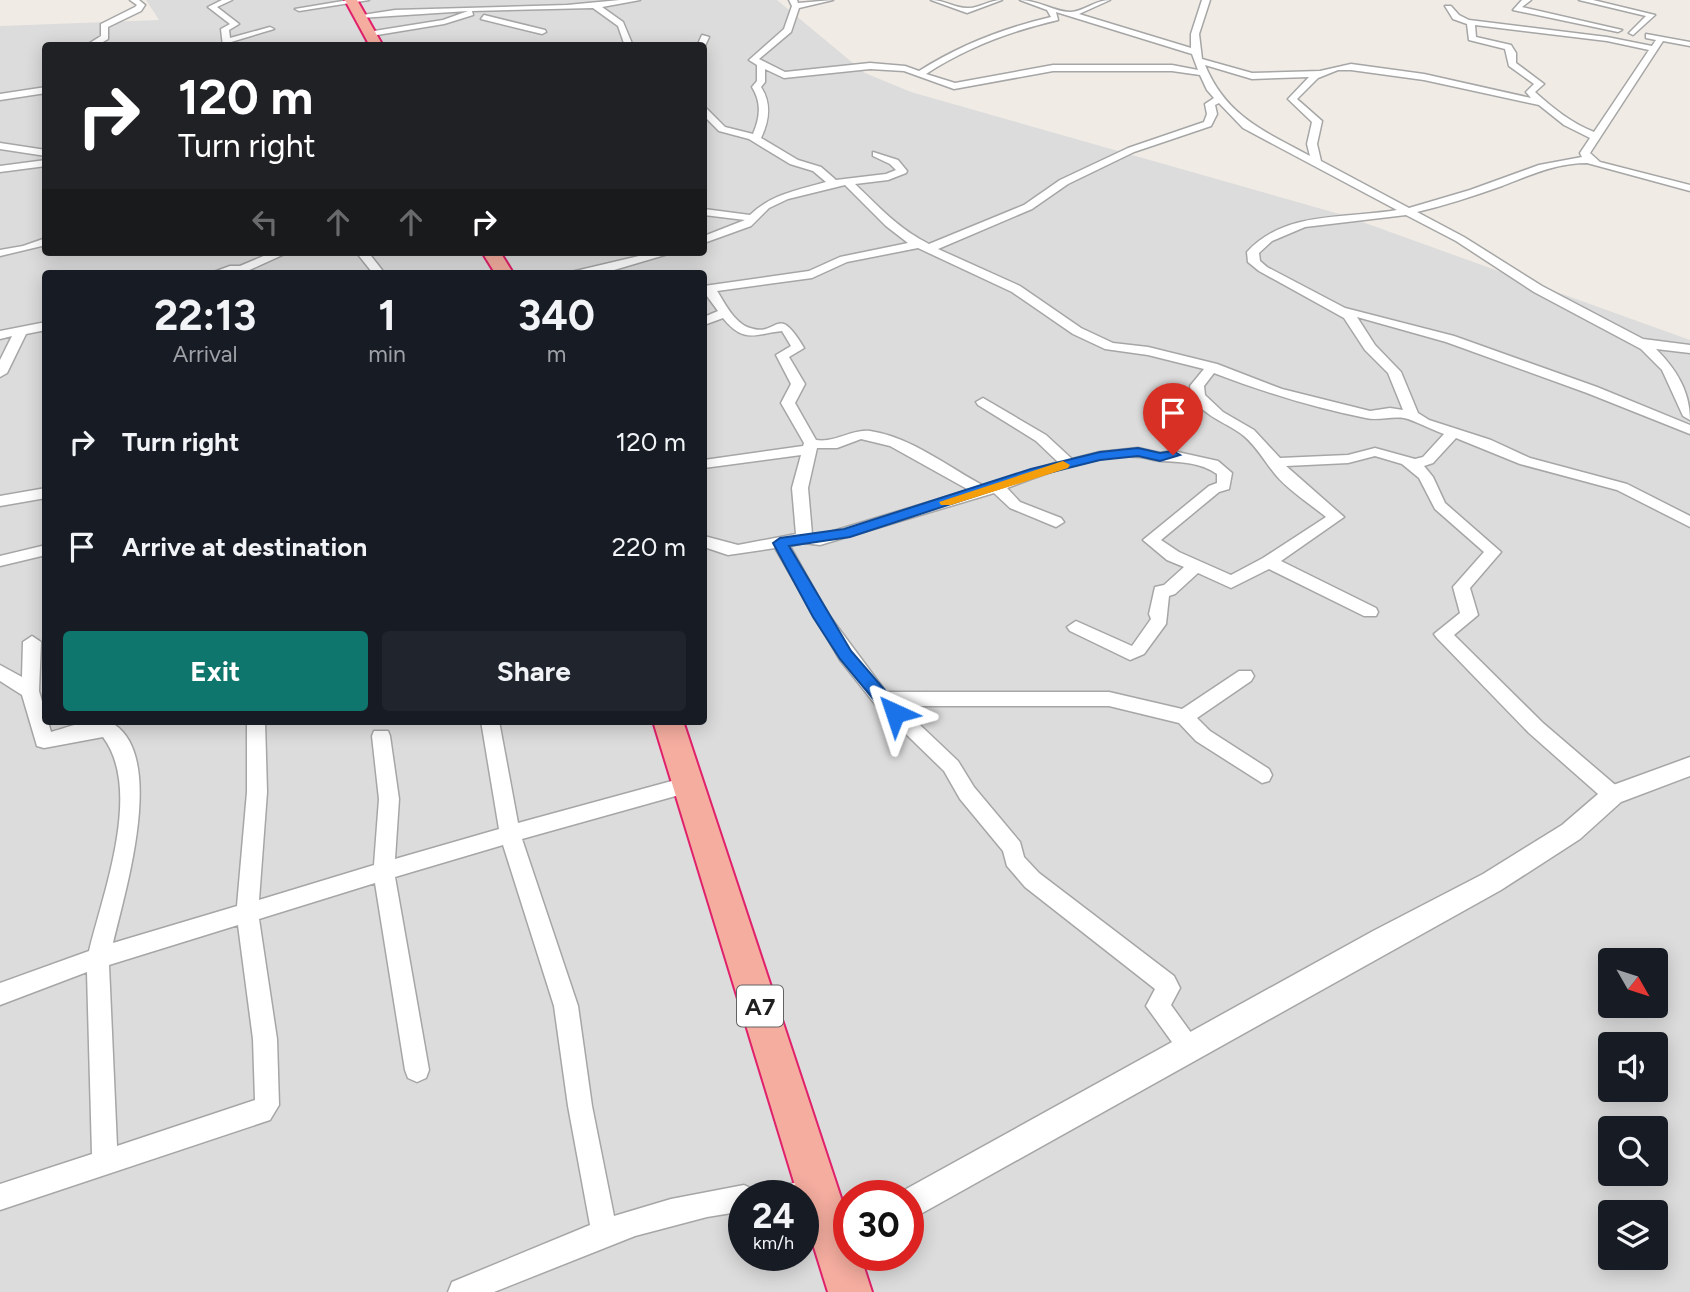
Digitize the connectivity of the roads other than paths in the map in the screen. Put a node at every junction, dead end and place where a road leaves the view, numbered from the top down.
1 (134, 0) edge
2 (228, 0) edge
3 (498, 0) edge
4 (636, 0) edge
5 (829, 0) edge
6 (935, 0) edge
7 (998, 0) edge
8 (1024, 0) edge
9 (1106, 0) edge
10 (1206, 0) edge
11 (1527, 0) edge
12 (1583, 0) edge
13 (356, 1) edge
14 (593, 2) edge
15 (794, 3) edge
16 (1595, 3) junction
17 (479, 8) junction
18 (1448, 8) dead end
19 (299, 9) dead end
20 (1051, 9) junction
21 (471, 14) junction
22 (1070, 15) junction
23 (360, 16) junction
24 (1574, 21) junction
25 (1471, 23) junction
26 (270, 29) dead end
27 (542, 32) dead end
28 (1633, 33) junction
29 (705, 37) dead end
30 (1660, 39) junction
31 (374, 41) edge
32 (96, 42) edge
33 (227, 42) edge
34 (230, 42) edge
35 (628, 42) edge
36 (703, 42) edge
37 (1690, 44) edge
38 (1651, 48) junction
39 (1197, 57) junction
40 (761, 65) junction
41 (1204, 73) junction
42 (920, 74) junction
43 (1320, 74) junction
44 (42, 91) edge
45 (0, 97) edge
46 (1218, 100) junction
47 (1542, 103) junction
48 (707, 114) edge
49 (726, 130) junction
50 (707, 134) edge
51 (1594, 136) junction
52 (756, 139) junction
53 (0, 146) edge
54 (42, 152) edge
55 (876, 154) dead end
56 (1589, 160) junction
57 (1316, 161) junction
58 (42, 164) edge
59 (0, 169) edge
60 (847, 181) junction
61 (834, 183) junction
62 (1690, 188) edge
63 (1404, 212) junction
64 (707, 213) edge
65 (752, 219) junction
66 (707, 239) edge
67 (42, 243) edge
68 (924, 246) junction
69 (0, 253) edge
70 (275, 256) edge
71 (365, 256) edge
72 (654, 256) edge
73 (242, 270) edge
74 (376, 270) dead end
75 (594, 270) edge
76 (707, 288) edge
77 (707, 289) edge
78 (1338, 309) junction
79 (725, 312) junction
80 (707, 320) edge
81 (42, 327) edge
82 (42, 331) edge
83 (19, 333) junction
84 (1, 335) edge
85 (1639, 342) junction
86 (1690, 349) edge
87 (1212, 367) junction
88 (0, 373) edge
89 (983, 402) dead end
90 (1412, 415) junction
91 (1690, 416) edge
92 (1690, 430) edge
93 (1452, 434) junction
94 (810, 446) junction
95 (707, 463) edge
96 (1277, 463) junction
97 (1069, 464) junction
98 (1414, 464) junction
99 (989, 489) junction
100 (42, 494) edge
101 (0, 501) edge
102 (1056, 522) dead end
103 (1690, 522) edge
104 (804, 538) junction
105 (707, 542) edge
106 (780, 543) junction
107 (42, 551) edge
108 (0, 561) edge
109 (1269, 562) junction
110 (1196, 565) junction
111 (1370, 612) dead end
112 (1076, 627) dead end
113 (32, 642) dead end
114 (0, 672) edge
115 (1245, 676) dead end
116 (30, 691) junction
117 (881, 699) junction
118 (1185, 717) junction
119 (256, 725) edge
120 (491, 725) edge
121 (669, 725) edge
122 (381, 736) dead end
123 (1690, 765) edge
124 (1262, 775) dead end
125 (690, 784) junction
126 (1612, 795) junction
127 (510, 834) junction
128 (384, 873) junction
129 (247, 912) junction
130 (98, 958) junction
131 (0, 994) edge
132 (1190, 1048) junction
133 (418, 1070) dead end
134 (105, 1164) junction
135 (801, 1180) edge
136 (924, 1196) edge
137 (0, 1197) edge
138 (728, 1200) edge
139 (819, 1212) edge
140 (604, 1231) junction
141 (833, 1231) edge
142 (847, 1271) edge
143 (462, 1292) edge
144 (850, 1292) edge

1 - 32 street
2 - 33 street
3 - 17 street
4 - 14 street
5 - 15 street
6 - 7 street
8 - 20 street
9 - 22 street
10 - 39 street
11 - 24 street
12 - 16 street
13 - 19 street
13 - 23 highway
14 - 17 street
14 - 35 street
15 - 40 street
16 - 24 street
16 - 28 street
17 - 21 street
17 - 23 street
18 - 25 street
20 - 22 street
20 - 42 street
21 - 27 street
21 - 31 street
22 - 39 street
23 - 31 highway
24 - 28 street
25 - 38 street
25 - 47 street
26 - 34 street
28 - 30 street
29 - 36 street
30 - 37 street
30 - 38 street
38 - 51 street
39 - 41 street
39 - 43 street
40 - 42 street
40 - 52 street
41 - 42 street
41 - 46 street
43 - 47 street
43 - 57 street
44 - 45 street
46 - 57 street
46 - 68 street
47 - 51 street
48 - 49 street
49 - 50 street
49 - 52 street
51 - 56 street
52 - 61 street
53 - 54 street
55 - 60 street
56 - 62 street
56 - 63 street
57 - 63 street
58 - 59 street
60 - 61 street
60 - 68 street
61 - 65 street
63 - 78 street
63 - 85 street
64 - 65 street
65 - 66 street
67 - 69 street
68 - 76 street
68 - 87 street
70 - 73 street
71 - 74 street
72 - 75 street
77 - 79 street
78 - 90 street
78 - 92 street
79 - 80 street
79 - 94 street
81 - 83 street
82 - 83 street
83 - 84 street
83 - 88 street
85 - 86 street
85 - 91 street
87 - 90 street
87 - 96 street
89 - 97 street
90 - 93 street
93 - 98 street
93 - 103 street
94 - 95 street
94 - 99 street
94 - 104 street
96 - 98 street
96 - 109 street
97 - 99 street
97 - 110 street
98 - 126 street
99 - 102 street
99 - 104 street
100 - 101 street
104 - 106 street
105 - 106 street
106 - 117 street
107 - 108 street
109 - 110 street
109 - 111 street
110 - 112 street
113 - 116 street
114 - 116 street
115 - 118 street
116 - 130 street
117 - 118 street
117 - 132 street
118 - 124 street
119 - 129 street
120 - 127 street
121 - 125 highway, A7
122 - 128 street
123 - 126 street
125 - 127 street
125 - 135 highway, A7
126 - 132 street
127 - 128 street
127 - 140 street
128 - 129 street
128 - 133 street
129 - 130 street
129 - 134 street
130 - 131 street
130 - 134 street
132 - 136 street
134 - 137 street
138 - 140 street
139 - 141 highway, A7
140 - 143 street
142 - 144 highway, A7

